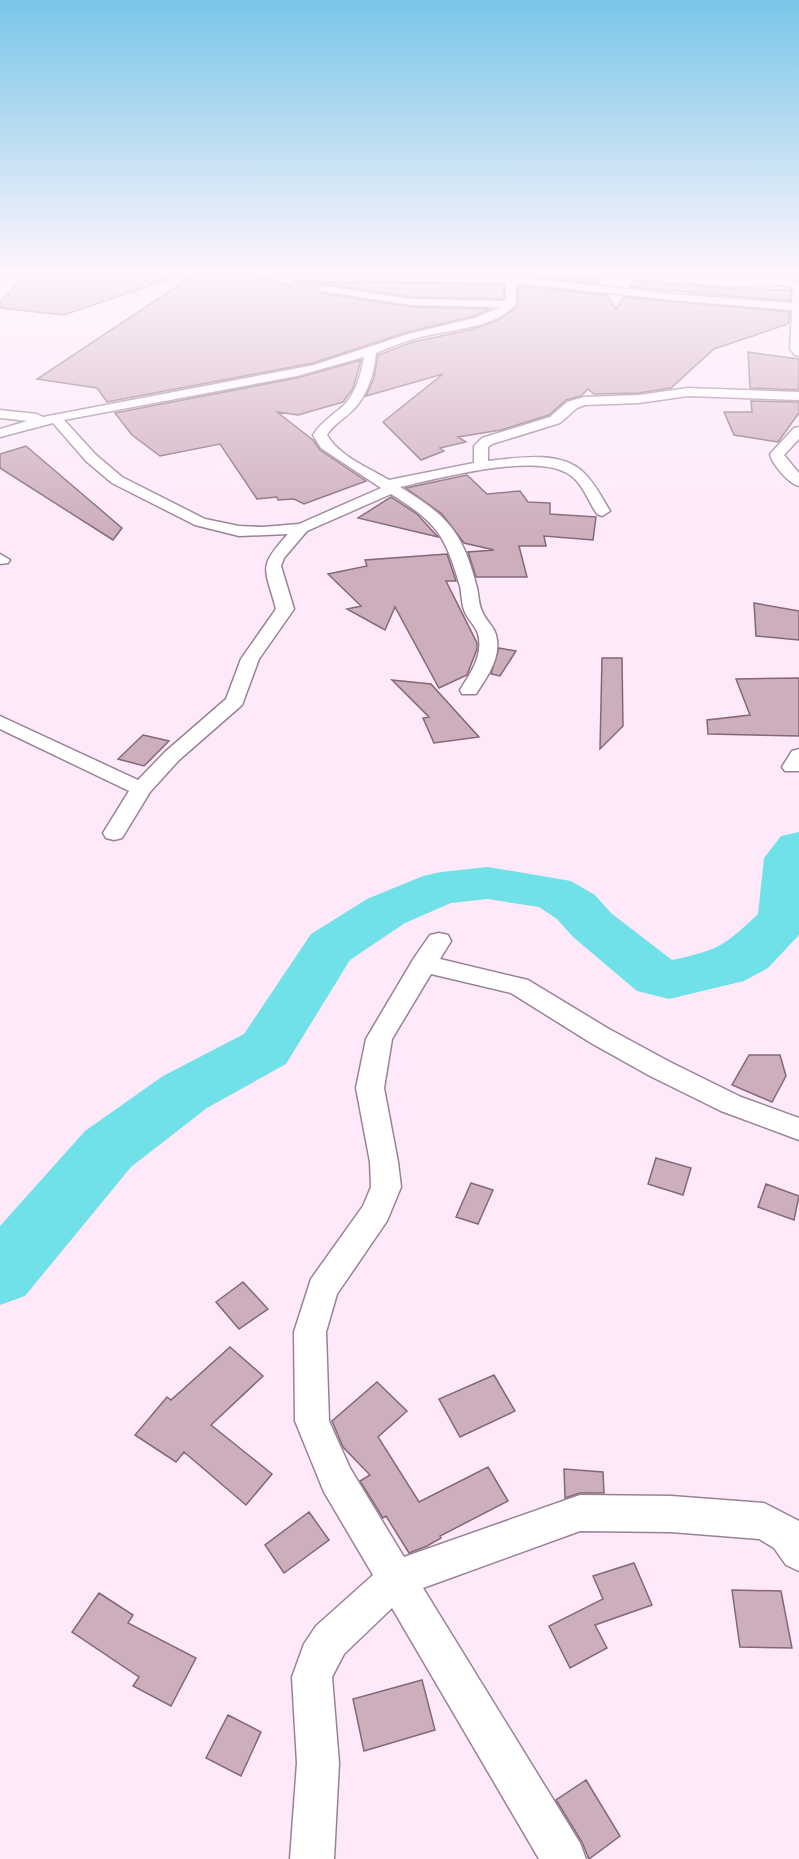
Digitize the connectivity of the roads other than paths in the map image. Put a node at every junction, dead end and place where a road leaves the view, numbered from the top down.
1 (351, 358) edge
2 (370, 358) edge
3 (799, 396) edge
4 (0, 414) edge
5 (50, 418) junction
6 (799, 431) edge
7 (0, 433) edge
8 (480, 465) junction
9 (799, 483) edge
10 (390, 487) junction
11 (602, 511) dead end
12 (302, 528) junction
13 (469, 690) dead end
14 (0, 722) edge
15 (141, 789) junction
16 (114, 833) dead end
17 (799, 1129) edge
18 (799, 1552) edge
19 (396, 1579) junction
20 (312, 1859) edge
21 (564, 1859) edge

1 - 5 street
2 - 10 street
3 - 8 street
4 - 5 street
5 - 7 street
5 - 12 street
6 - 9 street
8 - 10 street
8 - 11 street
10 - 12 street
10 - 13 street
12 - 15 street
14 - 15 street
15 - 16 street
17 - 19 street
18 - 19 street
19 - 20 street
19 - 21 street

